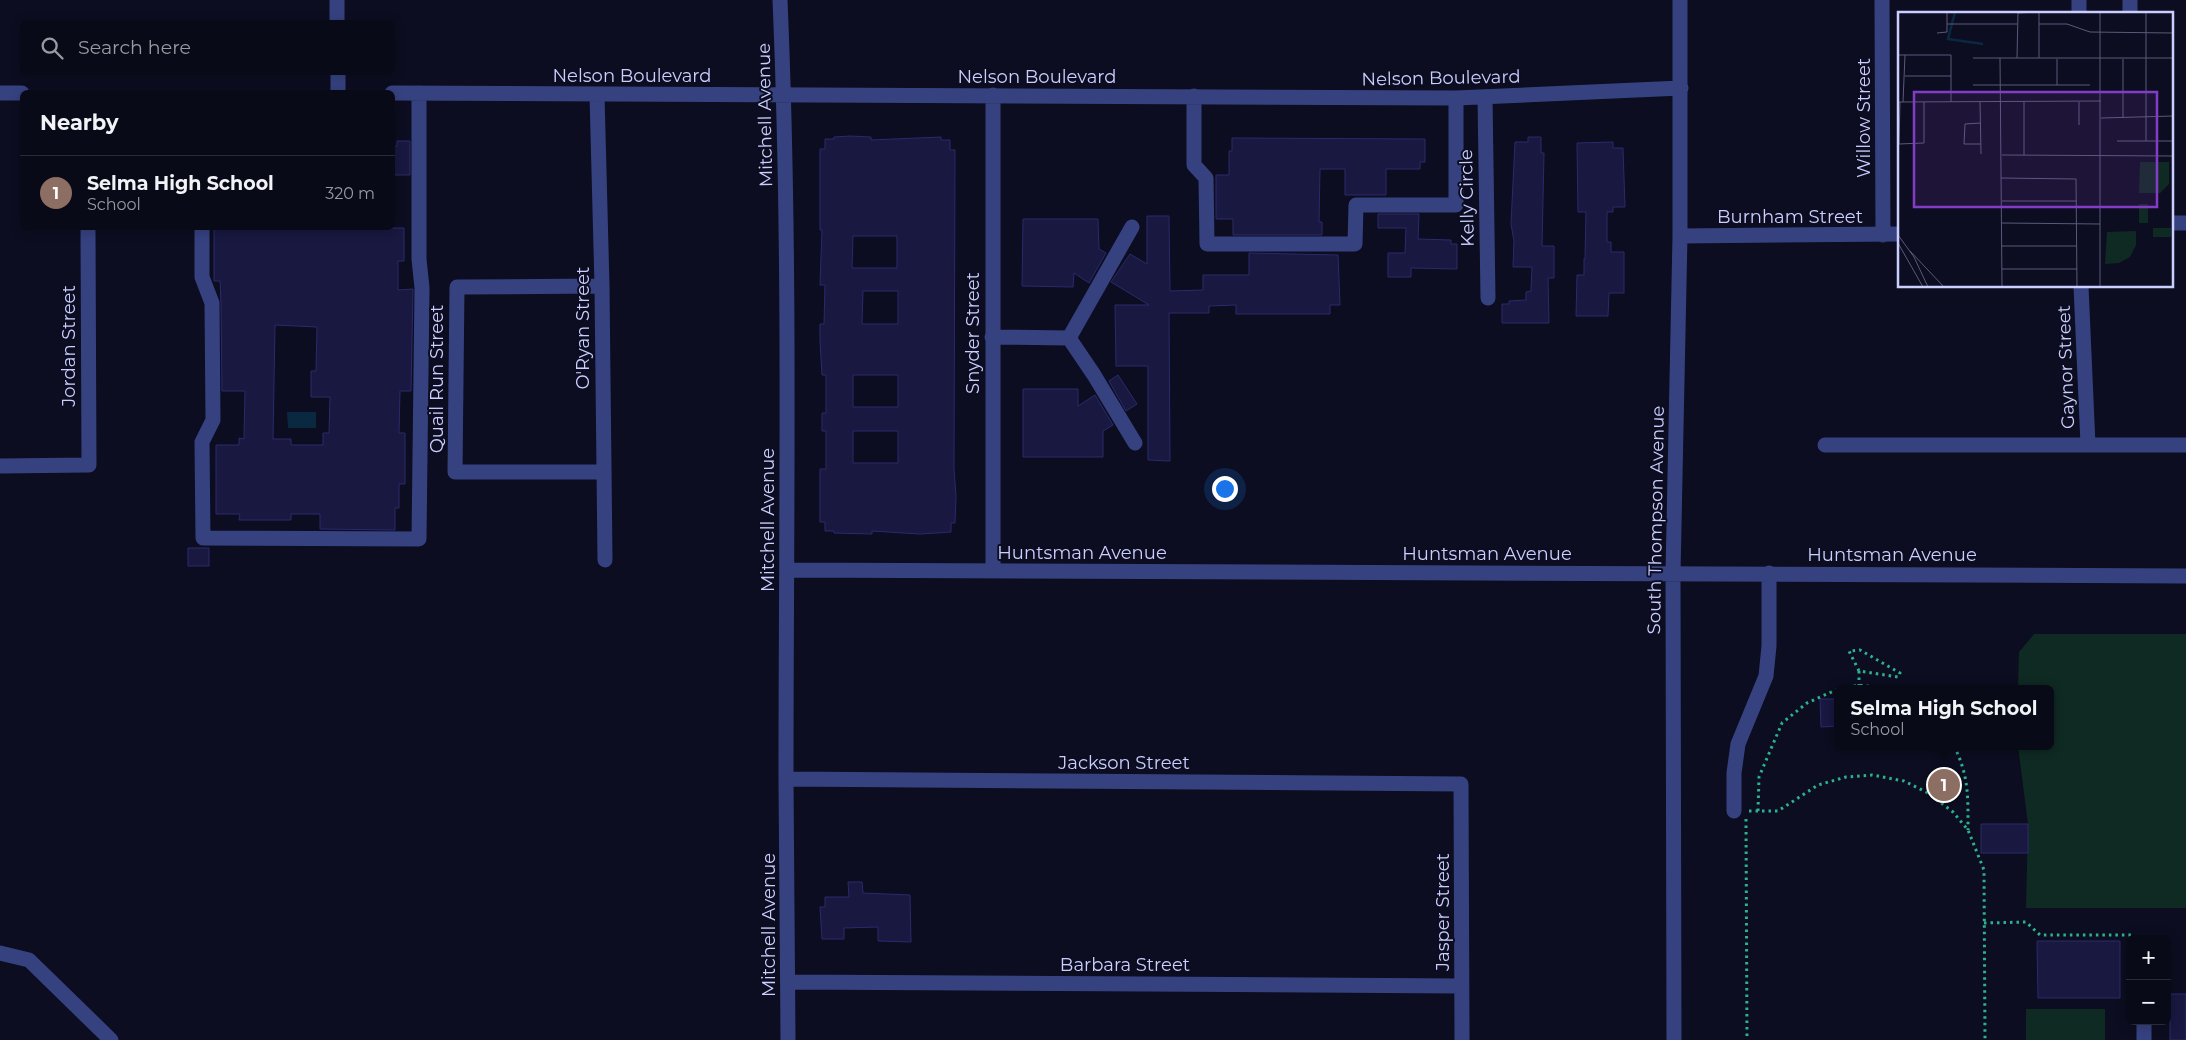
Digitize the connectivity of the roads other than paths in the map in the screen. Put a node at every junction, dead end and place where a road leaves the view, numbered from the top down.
1 (337, 0) edge
2 (780, 0) edge
3 (1680, 0) edge
4 (1882, 0) edge
5 (337, 20) edge
6 (338, 75) edge
7 (1681, 88) junction
8 (338, 90) edge
9 (0, 93) edge
10 (20, 93) edge
11 (395, 93) edge
12 (419, 93) junction
13 (597, 95) junction
14 (993, 95) junction
15 (784, 96) junction
16 (1194, 96) junction
17 (1456, 98) junction
18 (1485, 98) junction
19 (1132, 227) dead end
20 (88, 230) edge
21 (202, 230) edge
22 (1898, 234) edge
23 (1883, 235) junction
24 (1680, 236) junction
25 (602, 286) junction
26 (2081, 288) edge
27 (1488, 298) dead end
28 (992, 337) junction
29 (1069, 338) junction
30 (1134, 443) dead end
31 (1825, 444) dead end
32 (2088, 445) junction
33 (2186, 445) edge
34 (0, 466) edge
35 (603, 472) junction
36 (605, 560) dead end
37 (788, 570) junction
38 (993, 571) junction
39 (1673, 573) junction
40 (1769, 573) junction
41 (2186, 576) edge
42 (786, 779) junction
43 (1461, 784) joint
44 (1734, 811) dead end
45 (0, 954) edge
46 (788, 982) junction
47 (1462, 986) junction
48 (2144, 1025) edge
49 (111, 1040) edge
50 (788, 1040) edge
51 (1462, 1040) edge
52 (1674, 1040) edge
53 (2144, 1040) edge

1 - 5 street
2 - 15 street, Mitchell Avenue
3 - 7 street, South Thompson Avenue
4 - 23 street, Willow Street
6 - 8 street
7 - 18 street, Nelson Boulevard
7 - 24 street, South Thompson Avenue
9 - 10 street
11 - 12 street, Nelson Boulevard
12 - 13 street, Nelson Boulevard
12 - 21 street
13 - 15 street, Nelson Boulevard
13 - 25 street, O'Ryan Street
14 - 15 street, Nelson Boulevard
14 - 16 street, Nelson Boulevard
14 - 28 street, Snyder Street
15 - 37 street, Mitchell Avenue
16 - 17 street, Nelson Boulevard
16 - 17 street
17 - 18 street, Nelson Boulevard
18 - 27 street, Kelly Circle
19 - 29 street
20 - 34 street, Jordan Street
22 - 23 street, Burnham Street
23 - 24 street, Burnham Street
24 - 39 street, South Thompson Avenue
25 - 35 street, O'Ryan Street
25 - 35 street, Quail Run Street
26 - 32 street, Gaynor Street
28 - 29 street
28 - 38 street, Snyder Street
29 - 30 street
31 - 32 street
32 - 33 street
35 - 36 street, O'Ryan Street
37 - 38 street, Huntsman Avenue
37 - 42 street, Mitchell Avenue
38 - 39 street, Huntsman Avenue
39 - 40 street, Huntsman Avenue
39 - 52 street, South Thompson Avenue
40 - 41 street, Huntsman Avenue
40 - 44 street
42 - 43 street, Jackson Street
42 - 46 street, Mitchell Avenue
43 - 47 street, Jasper Street
45 - 49 street
46 - 47 street, Barbara Street
46 - 50 street, Mitchell Avenue
47 - 51 street, Jasper Street
48 - 53 street

